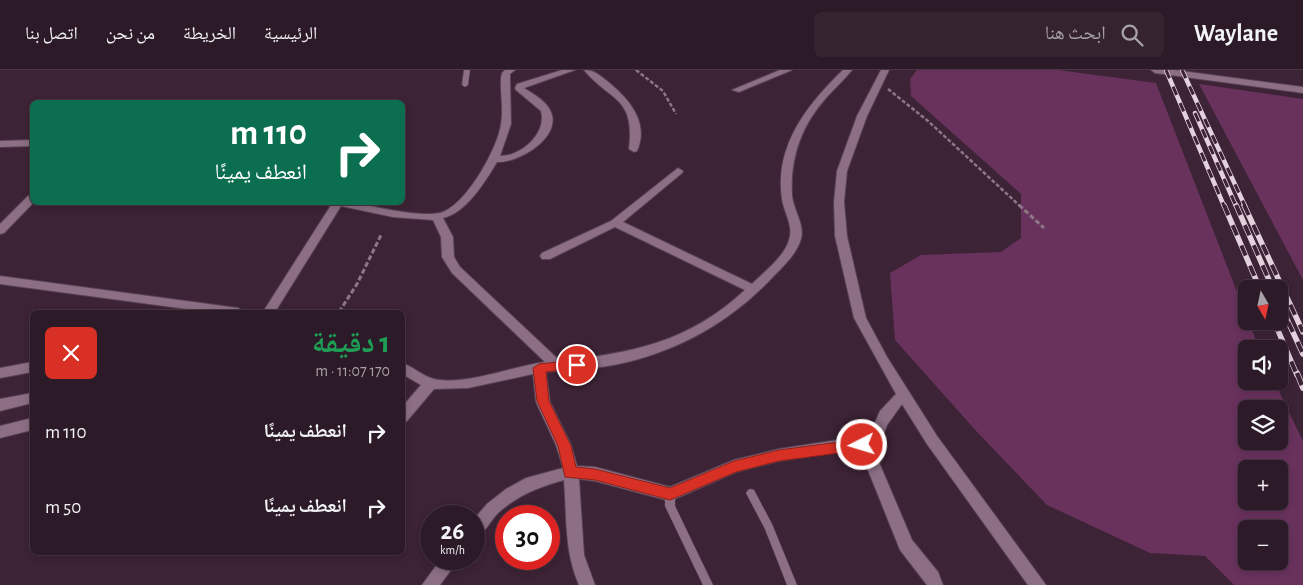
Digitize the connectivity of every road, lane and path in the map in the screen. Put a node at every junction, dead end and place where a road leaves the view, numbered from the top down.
1 (467, 70) edge
2 (511, 70) edge
3 (571, 70) edge
4 (588, 70) edge
5 (636, 70) edge
6 (788, 70) edge
7 (848, 70) edge
8 (1155, 70) edge
9 (1206, 70) edge
10 (882, 75) edge
11 (1248, 78) junction
12 (505, 80) junction
13 (1303, 84) edge
14 (465, 85) dead end
15 (521, 85) junction
16 (736, 90) dead end
17 (1303, 90) edge
18 (676, 114) dead end
19 (30, 143) edge
20 (0, 144) edge
21 (634, 149) dead end
22 (494, 159) junction
23 (678, 171) dead end
24 (30, 200) edge
25 (336, 205) edge
26 (354, 205) edge
27 (436, 216) junction
28 (614, 223) junction
29 (1044, 228) dead end
30 (0, 230) edge
31 (381, 235) dead end
32 (546, 256) dead end
33 (0, 280) edge
34 (753, 289) junction
35 (223, 310) edge
36 (270, 310) edge
37 (341, 310) edge
38 (30, 367) edge
39 (558, 367) junction
40 (539, 368) junction
41 (405, 370) edge
42 (0, 373) edge
43 (431, 383) junction
44 (904, 395) junction
45 (30, 398) edge
46 (0, 405) edge
47 (405, 413) edge
48 (30, 424) edge
49 (0, 432) edge
50 (872, 445) junction
51 (570, 472) junction
52 (752, 493) dead end
53 (670, 494) junction
54 (485, 518) edge
55 (442, 570) edge
56 (430, 585) edge
57 (587, 585) edge
58 (708, 585) edge
59 (792, 585) edge
60 (935, 585) edge
61 (1038, 585) edge

1 - 14 lane
2 - 12 street
3 - 15 street
4 - 21 street
5 - 18 path
6 - 16 street
7 - 34 street
8 - 11 street
9 - 11 street
10 - 29 path
10 - 44 street
11 - 13 street
11 - 17 street
12 - 15 street
12 - 22 street
15 - 22 street
19 - 20 street
22 - 27 street
23 - 28 street
24 - 30 street
25 - 36 street
26 - 27 street
27 - 39 street
28 - 32 street
28 - 34 street
31 - 37 path
33 - 35 street
34 - 39 street
38 - 42 street
39 - 40 street
40 - 43 street
40 - 51 street
41 - 43 street
43 - 47 street
44 - 50 street
44 - 61 street
45 - 46 street
48 - 49 street
50 - 53 street
50 - 60 street
51 - 53 street
51 - 54 street
51 - 57 street
52 - 59 lane
53 - 58 lane
55 - 56 street

